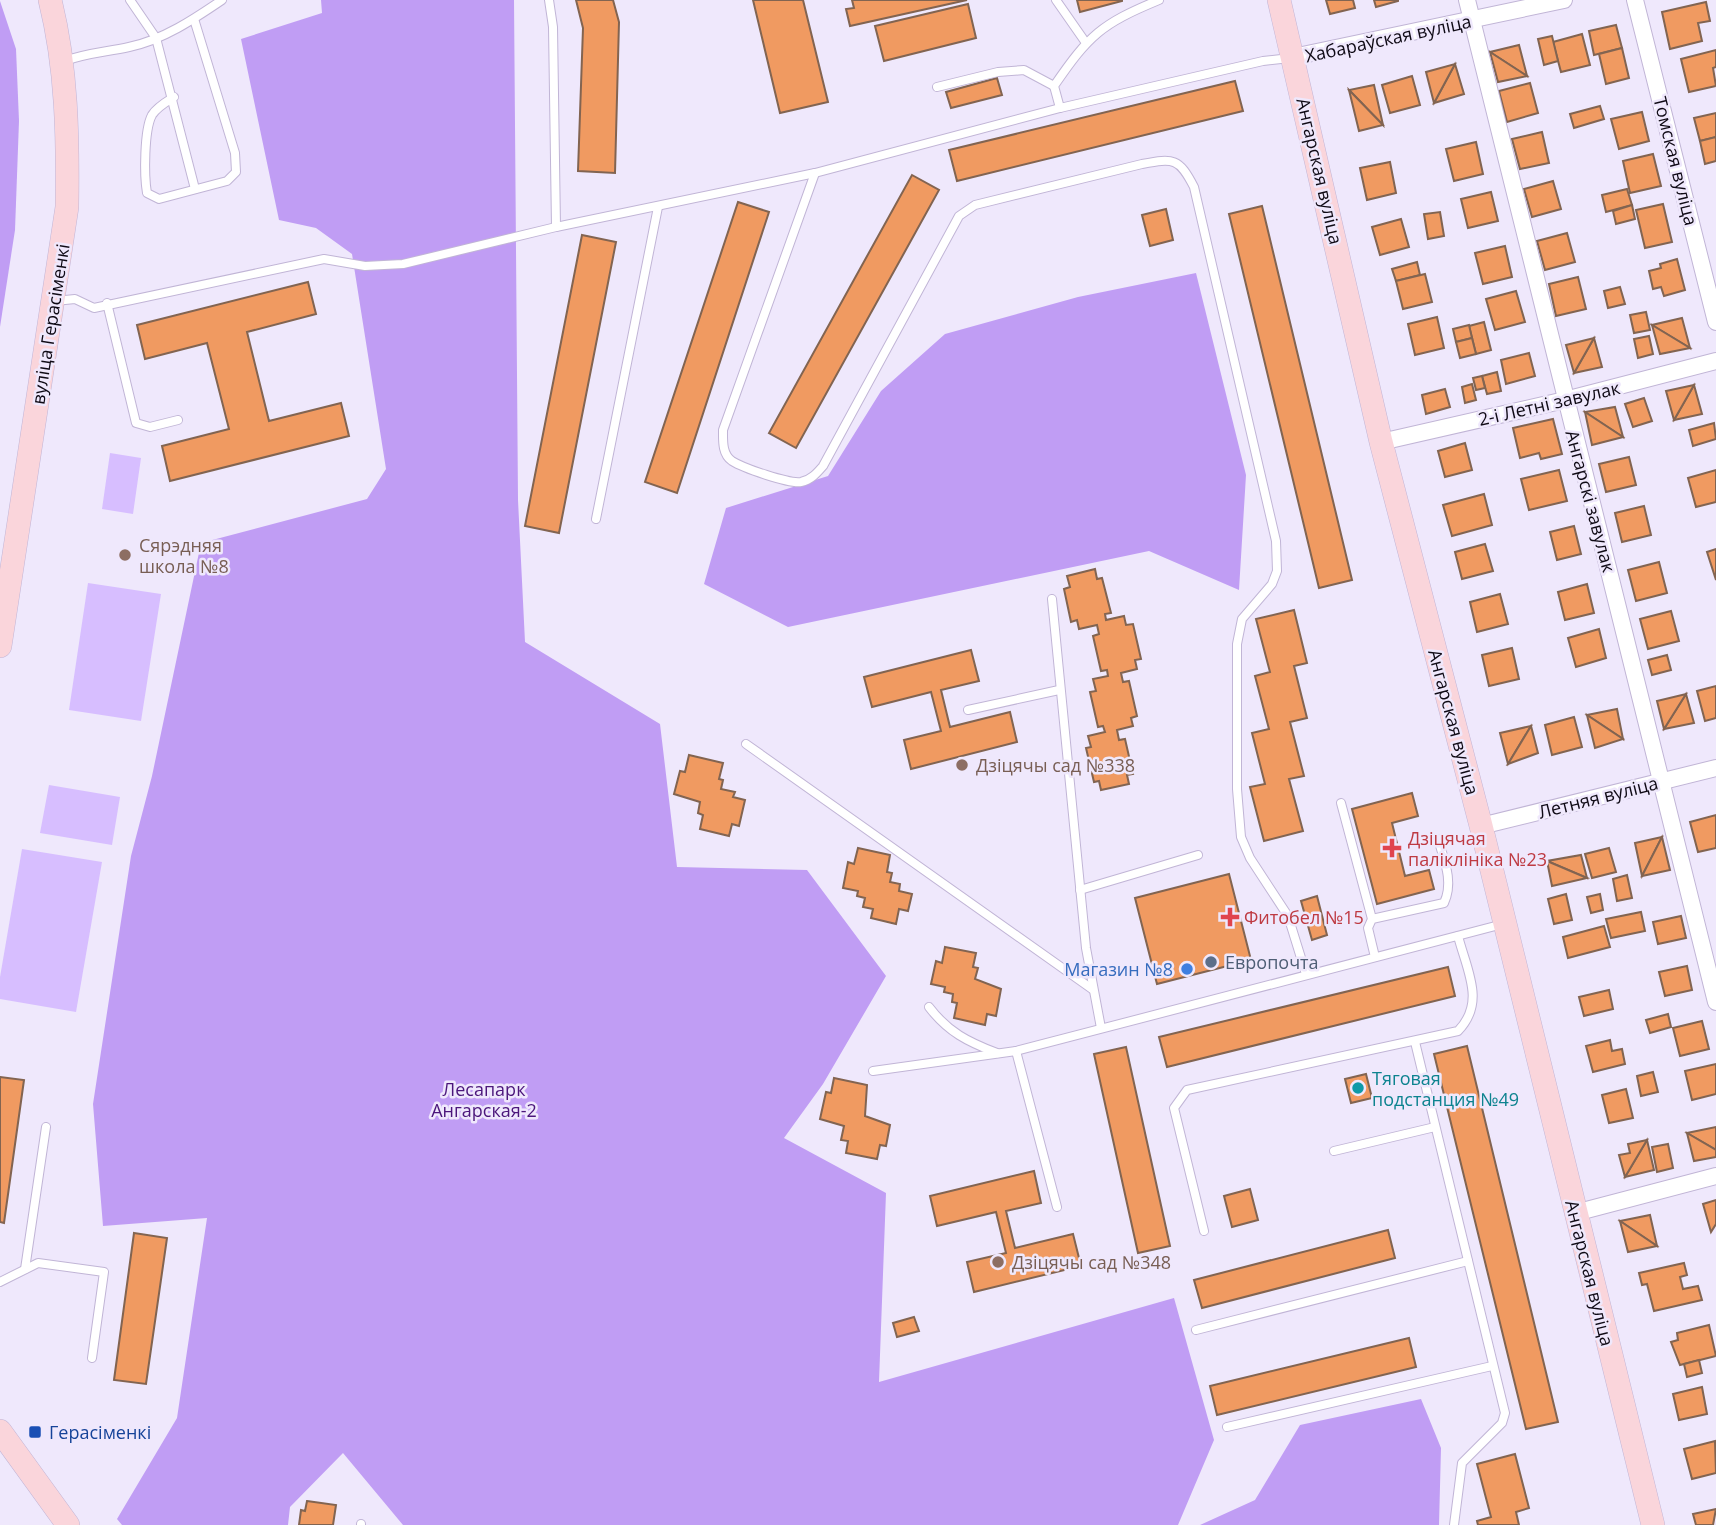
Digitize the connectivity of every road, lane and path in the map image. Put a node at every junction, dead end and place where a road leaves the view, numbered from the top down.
1 (50, 0) edge
2 (130, 0) edge
3 (222, 0) edge
4 (550, 0) edge
5 (1056, 0) edge
6 (1159, 0) edge
7 (1279, 0) edge
8 (1466, 0) edge
9 (1564, 0) edge
10 (1635, 0) edge
11 (194, 19) junction
12 (1472, 21) junction
13 (156, 38) junction
14 (1086, 43) junction
15 (1293, 57) junction
16 (62, 62) junction
17 (937, 86) dead end
18 (1054, 86) junction
19 (174, 97) junction
20 (1060, 108) junction
21 (815, 173) junction
22 (195, 189) junction
23 (658, 207) junction
24 (556, 227) junction
25 (54, 300) junction
26 (107, 303) junction
27 (1716, 321) edge
28 (1716, 361) edge
29 (1565, 400) junction
30 (178, 421) dead end
31 (1381, 442) junction
32 (596, 519) dead end
33 (1052, 599) dead end
34 (0, 646) edge
35 (1059, 690) junction
36 (968, 710) dead end
37 (746, 744) dead end
38 (1716, 768) edge
39 (1662, 781) junction
40 (1341, 803) dead end
41 (1481, 826) junction
42 (1438, 839) dead end
43 (1198, 855) dead end
44 (1080, 890) junction
45 (1372, 919) junction
46 (1503, 924) junction
47 (1458, 936) junction
48 (1375, 957) junction
49 (1306, 974) junction
50 (1092, 989) junction
51 (1716, 1002) edge
52 (929, 1007) dead end
53 (1101, 1028) junction
54 (1415, 1042) junction
55 (1016, 1051) junction
56 (1001, 1054) junction
57 (873, 1071) dead end
58 (46, 1127) dead end
59 (1435, 1127) junction
60 (1334, 1151) dead end
61 (1716, 1175) edge
62 (1057, 1208) dead end
63 (1575, 1213) junction
64 (1204, 1231) dead end
65 (1468, 1261) junction
66 (25, 1269) junction
67 (0, 1282) edge
68 (1196, 1331) dead end
69 (92, 1358) dead end
70 (1492, 1366) junction
71 (1227, 1427) dead end
72 (0, 1431) edge
73 (68, 1525) edge
74 (1454, 1525) edge
75 (1653, 1525) edge

1 - 16 main road, вуліца Герасіменкі
2 - 13 lane
3 - 11 lane
4 - 24 lane
5 - 14 lane
6 - 14 lane
7 - 15 main road, Ангарская вуліца
8 - 12 street, Ангарскі завулак
9 - 12 street, Хабараўская вуліца
10 - 27 street, Томская вуліца
11 - 13 lane
11 - 22 lane
12 - 15 street, Хабараўская вуліца
12 - 29 street, Ангарскі завулак
13 - 16 lane
13 - 19 lane
14 - 18 lane
15 - 20 lane
15 - 31 main road, Ангарская вуліца
16 - 25 main road, вуліца Герасіменкі
17 - 18 lane
18 - 20 lane
19 - 22 lane
19 - 22 lane
20 - 21 lane
21 - 23 lane
21 - 49 lane
23 - 24 lane
23 - 32 lane
24 - 26 lane
25 - 26 lane
25 - 34 main road, вуліца Герасіменкі
26 - 30 lane
28 - 29 street, 2-і Летні завулак
29 - 31 street, 2-і Летні завулак
29 - 39 street, Ангарскі завулак
31 - 41 main road, Ангарская вуліца
33 - 35 lane
35 - 36 lane
35 - 44 lane
37 - 50 lane
38 - 39 street, Летняя вуліца
39 - 41 street, Летняя вуліца
39 - 51 street, Ангарскі завулак
40 - 45 lane
41 - 46 main road, Ангарская вуліца
42 - 45 lane
43 - 44 lane
44 - 50 lane
45 - 48 lane
46 - 47 lane
46 - 63 main road, Ангарская вуліца
47 - 48 lane
47 - 54 lane
48 - 49 lane
49 - 53 lane
50 - 53 lane
52 - 56 lane
53 - 55 lane
54 - 59 lane
54 - 64 lane
55 - 56 lane
55 - 62 lane
56 - 57 lane
58 - 66 lane
59 - 60 lane
59 - 65 lane
61 - 63 street
63 - 75 main road, Ангарская вуліца
65 - 68 lane
65 - 70 lane
66 - 67 lane
66 - 69 lane
70 - 71 lane
70 - 74 lane
72 - 73 main road

